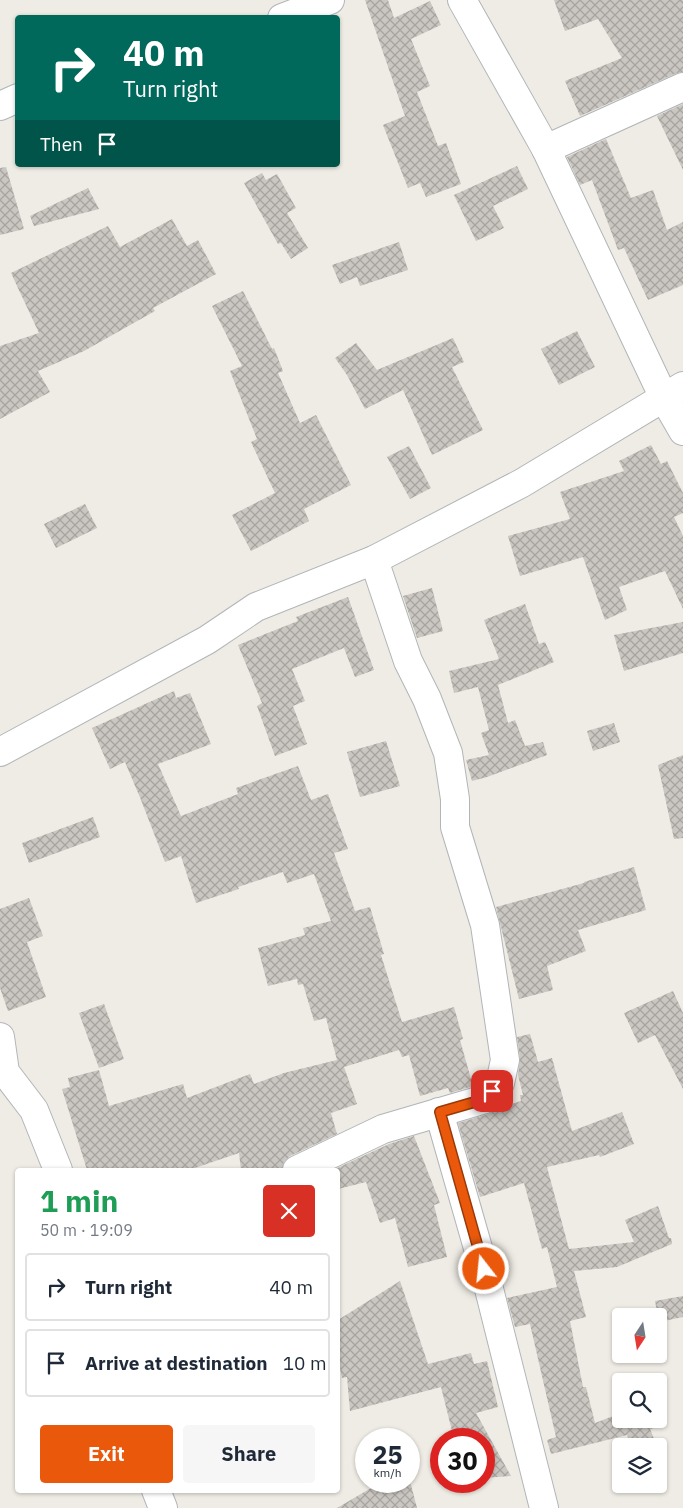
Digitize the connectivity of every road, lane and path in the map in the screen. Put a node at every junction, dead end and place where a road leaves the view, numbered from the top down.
1 (330, 0) edge
2 (462, 0) edge
3 (290, 15) edge
4 (683, 87) edge
5 (15, 99) edge
6 (0, 106) edge
7 (546, 149) junction
8 (673, 392) edge
9 (683, 432) edge
10 (374, 560) junction
11 (0, 752) edge
12 (0, 1037) edge
13 (3, 1074) edge
14 (440, 1112) junction
15 (57, 1168) edge
16 (301, 1168) edge
17 (157, 1493) edge
18 (163, 1508) edge
19 (544, 1508) edge

1 - 3 street
2 - 7 street
4 - 7 street
5 - 6 street
7 - 8 street
8 - 9 street
8 - 10 street
10 - 11 street
10 - 14 street
12 - 13 street
13 - 15 street
14 - 16 street
14 - 19 street
17 - 18 street

